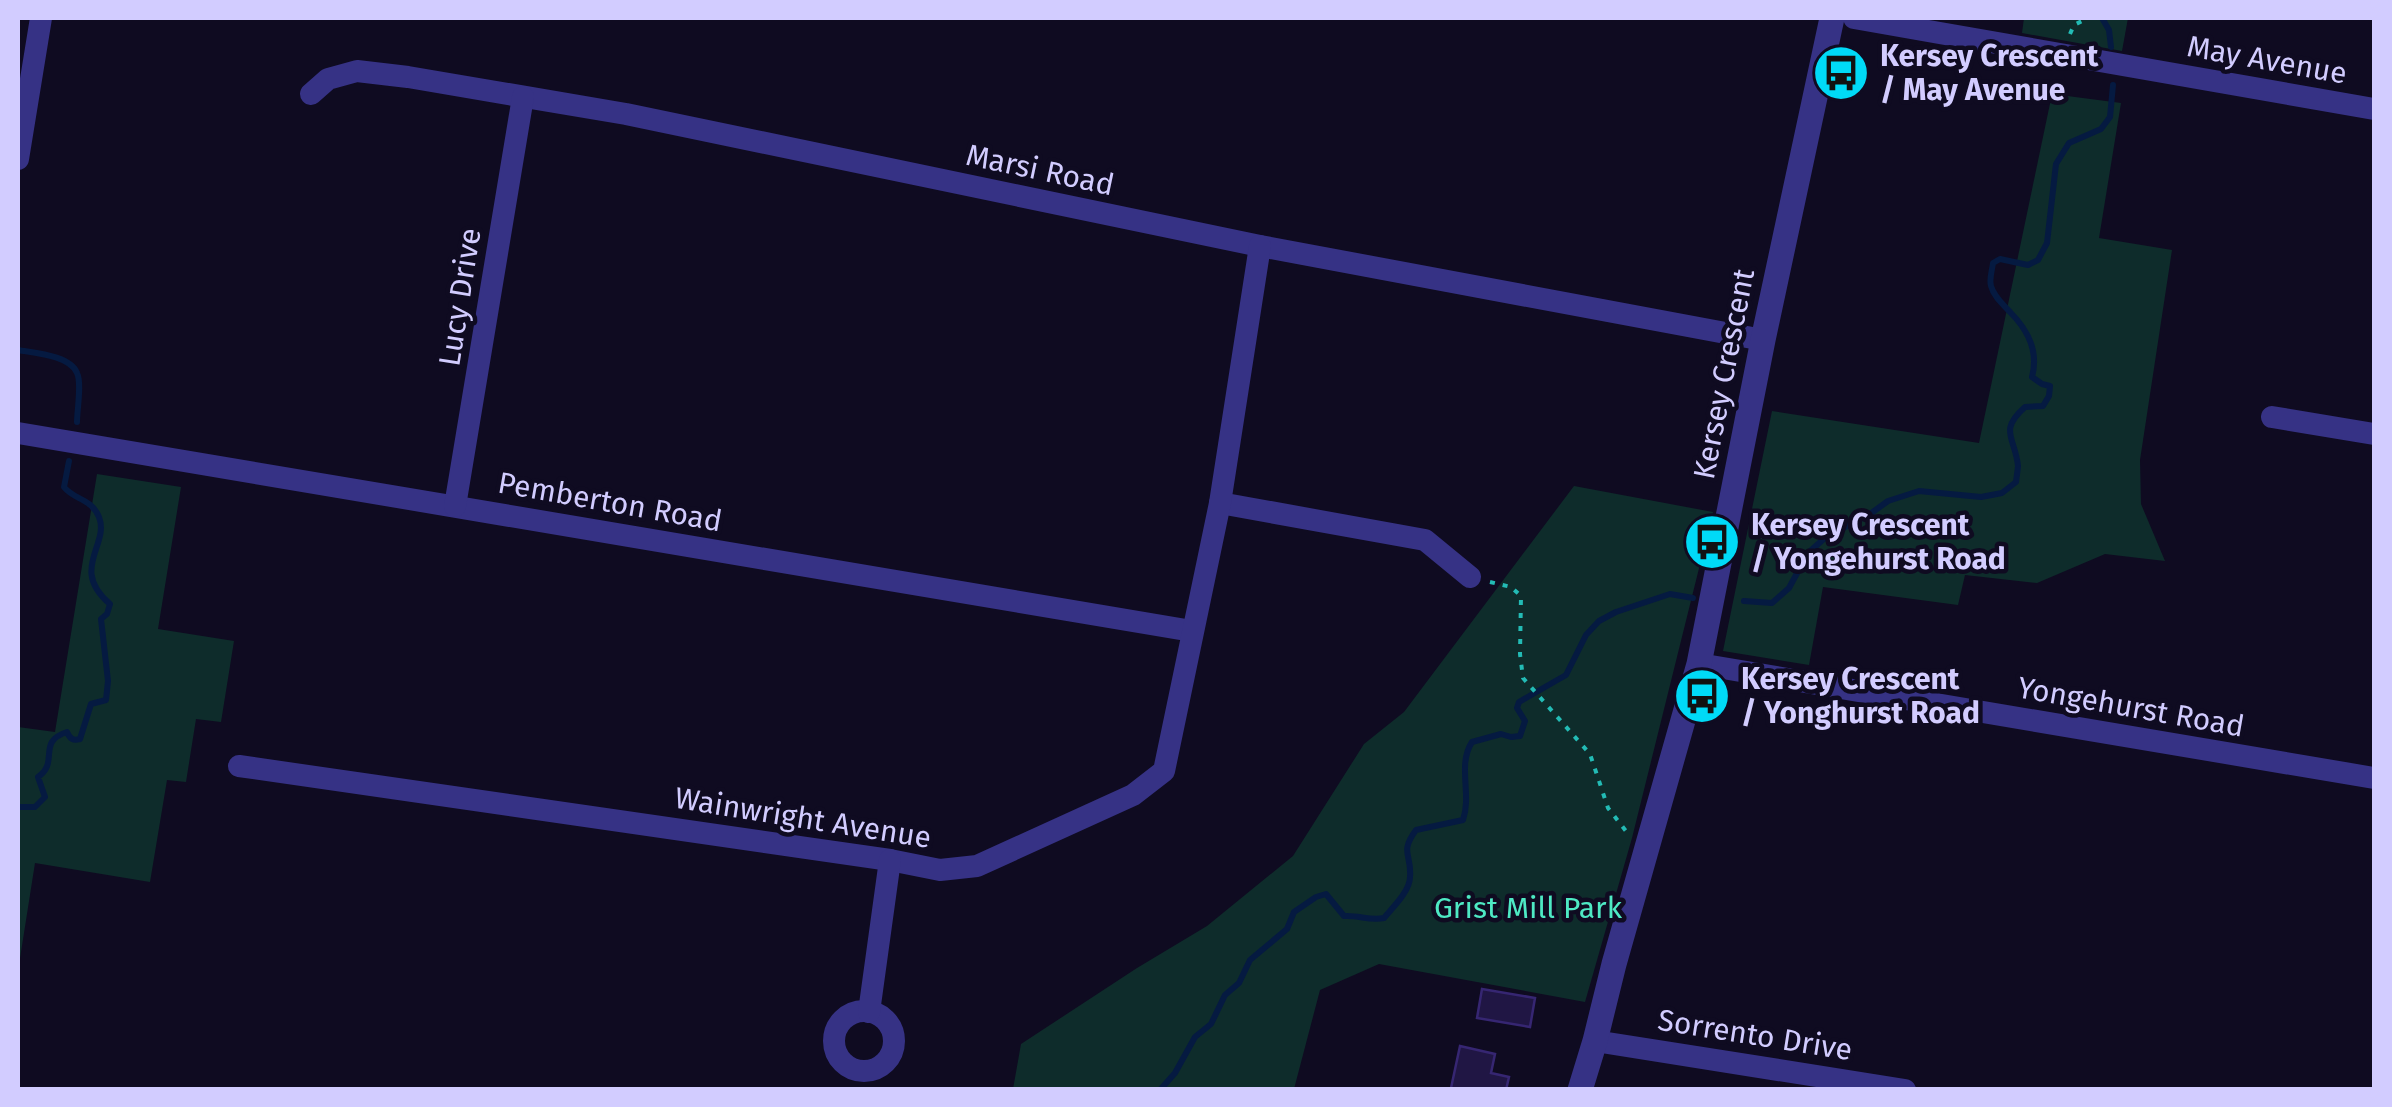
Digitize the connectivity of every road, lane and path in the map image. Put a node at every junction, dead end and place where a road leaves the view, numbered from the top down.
1 (41, 18) edge
2 (1832, 18) edge
3 (1854, 18) edge
4 (2088, 18) edge
5 (2074, 25) dead end
6 (311, 94) dead end
7 (523, 97) junction
8 (2374, 109) edge
9 (18, 159) edge
10 (1260, 246) junction
11 (1763, 340) junction
12 (2272, 417) dead end
13 (18, 432) edge
14 (2374, 434) edge
15 (1220, 503) junction
16 (455, 506) junction
17 (1470, 577) joint
18 (1192, 630) junction
19 (1699, 664) junction
20 (239, 766) dead end
21 (2374, 778) edge
22 (1632, 838) dead end
23 (890, 860) junction
24 (869, 1012) dead end
25 (1595, 1041) junction
26 (1580, 1090) edge
27 (1905, 1090) edge

1 - 9 street
2 - 11 street, Kersey Crescent
3 - 8 street, May Avenue
4 - 5 path
6 - 7 street, Marsi Road
7 - 10 street, Marsi Road
7 - 16 street, Lucy Drive
10 - 11 street, Marsi Road
10 - 15 street, Wainwright Avenue
11 - 19 street, Kersey Crescent
12 - 14 street
13 - 16 street, Pemberton Road
15 - 17 street
15 - 18 street, Wainwright Avenue
16 - 18 street, Pemberton Road
17 - 22 path
18 - 23 street, Wainwright Avenue
19 - 21 street, Yongehurst Road
19 - 25 street, Kersey Crescent
20 - 23 street, Wainwright Avenue
23 - 24 street
25 - 26 street, Kersey Crescent
25 - 27 street, Sorrento Drive

